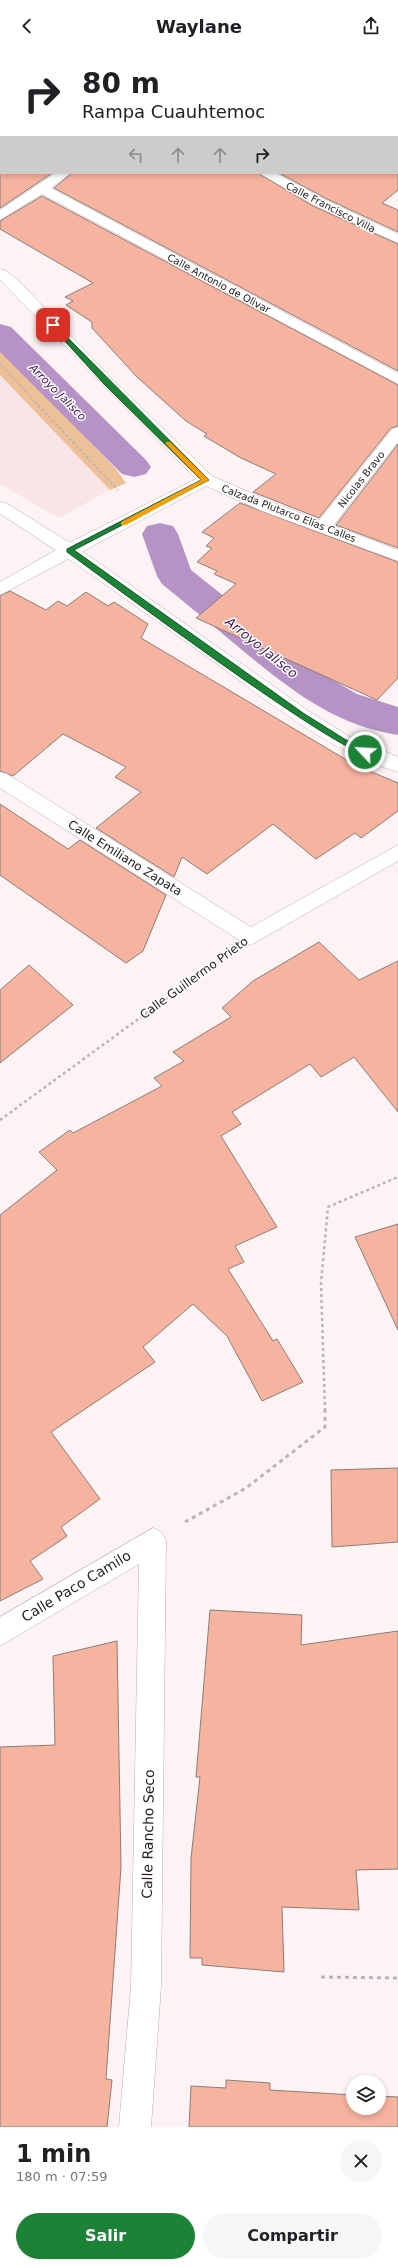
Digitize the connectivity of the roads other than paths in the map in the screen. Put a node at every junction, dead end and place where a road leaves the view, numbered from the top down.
1 (62, 174) edge
2 (268, 174) edge
3 (41, 188) junction
4 (0, 216) edge
5 (398, 238) edge
6 (0, 273) edge
7 (398, 378) edge
8 (398, 432) edge
9 (206, 480) junction
10 (0, 507) edge
11 (323, 526) junction
12 (69, 550) junction
13 (398, 556) edge
14 (0, 589) edge
15 (398, 765) edge
16 (0, 779) edge
17 (398, 852) edge
18 (251, 937) joint
19 (153, 1541) joint
20 (0, 1632) edge
21 (135, 2127) edge

1 - 3 street
2 - 5 street, Calle Francisco Villa
3 - 4 street
3 - 7 street, Calle Antonio de Olivar
6 - 9 street, Calzada Plutarco Elías Calles
8 - 11 street, Nicolas Bravo
9 - 11 street, Calzada Plutarco Elías Calles
9 - 12 street
10 - 12 street
11 - 13 street, Calzada Plutarco Elías Calles
12 - 14 street
12 - 15 street
16 - 18 street, Calle Emiliano Zapata
17 - 18 street, Calle Guillermo Prieto
19 - 20 street, Calle Paco Camilo
19 - 21 street, Calle Rancho Seco

